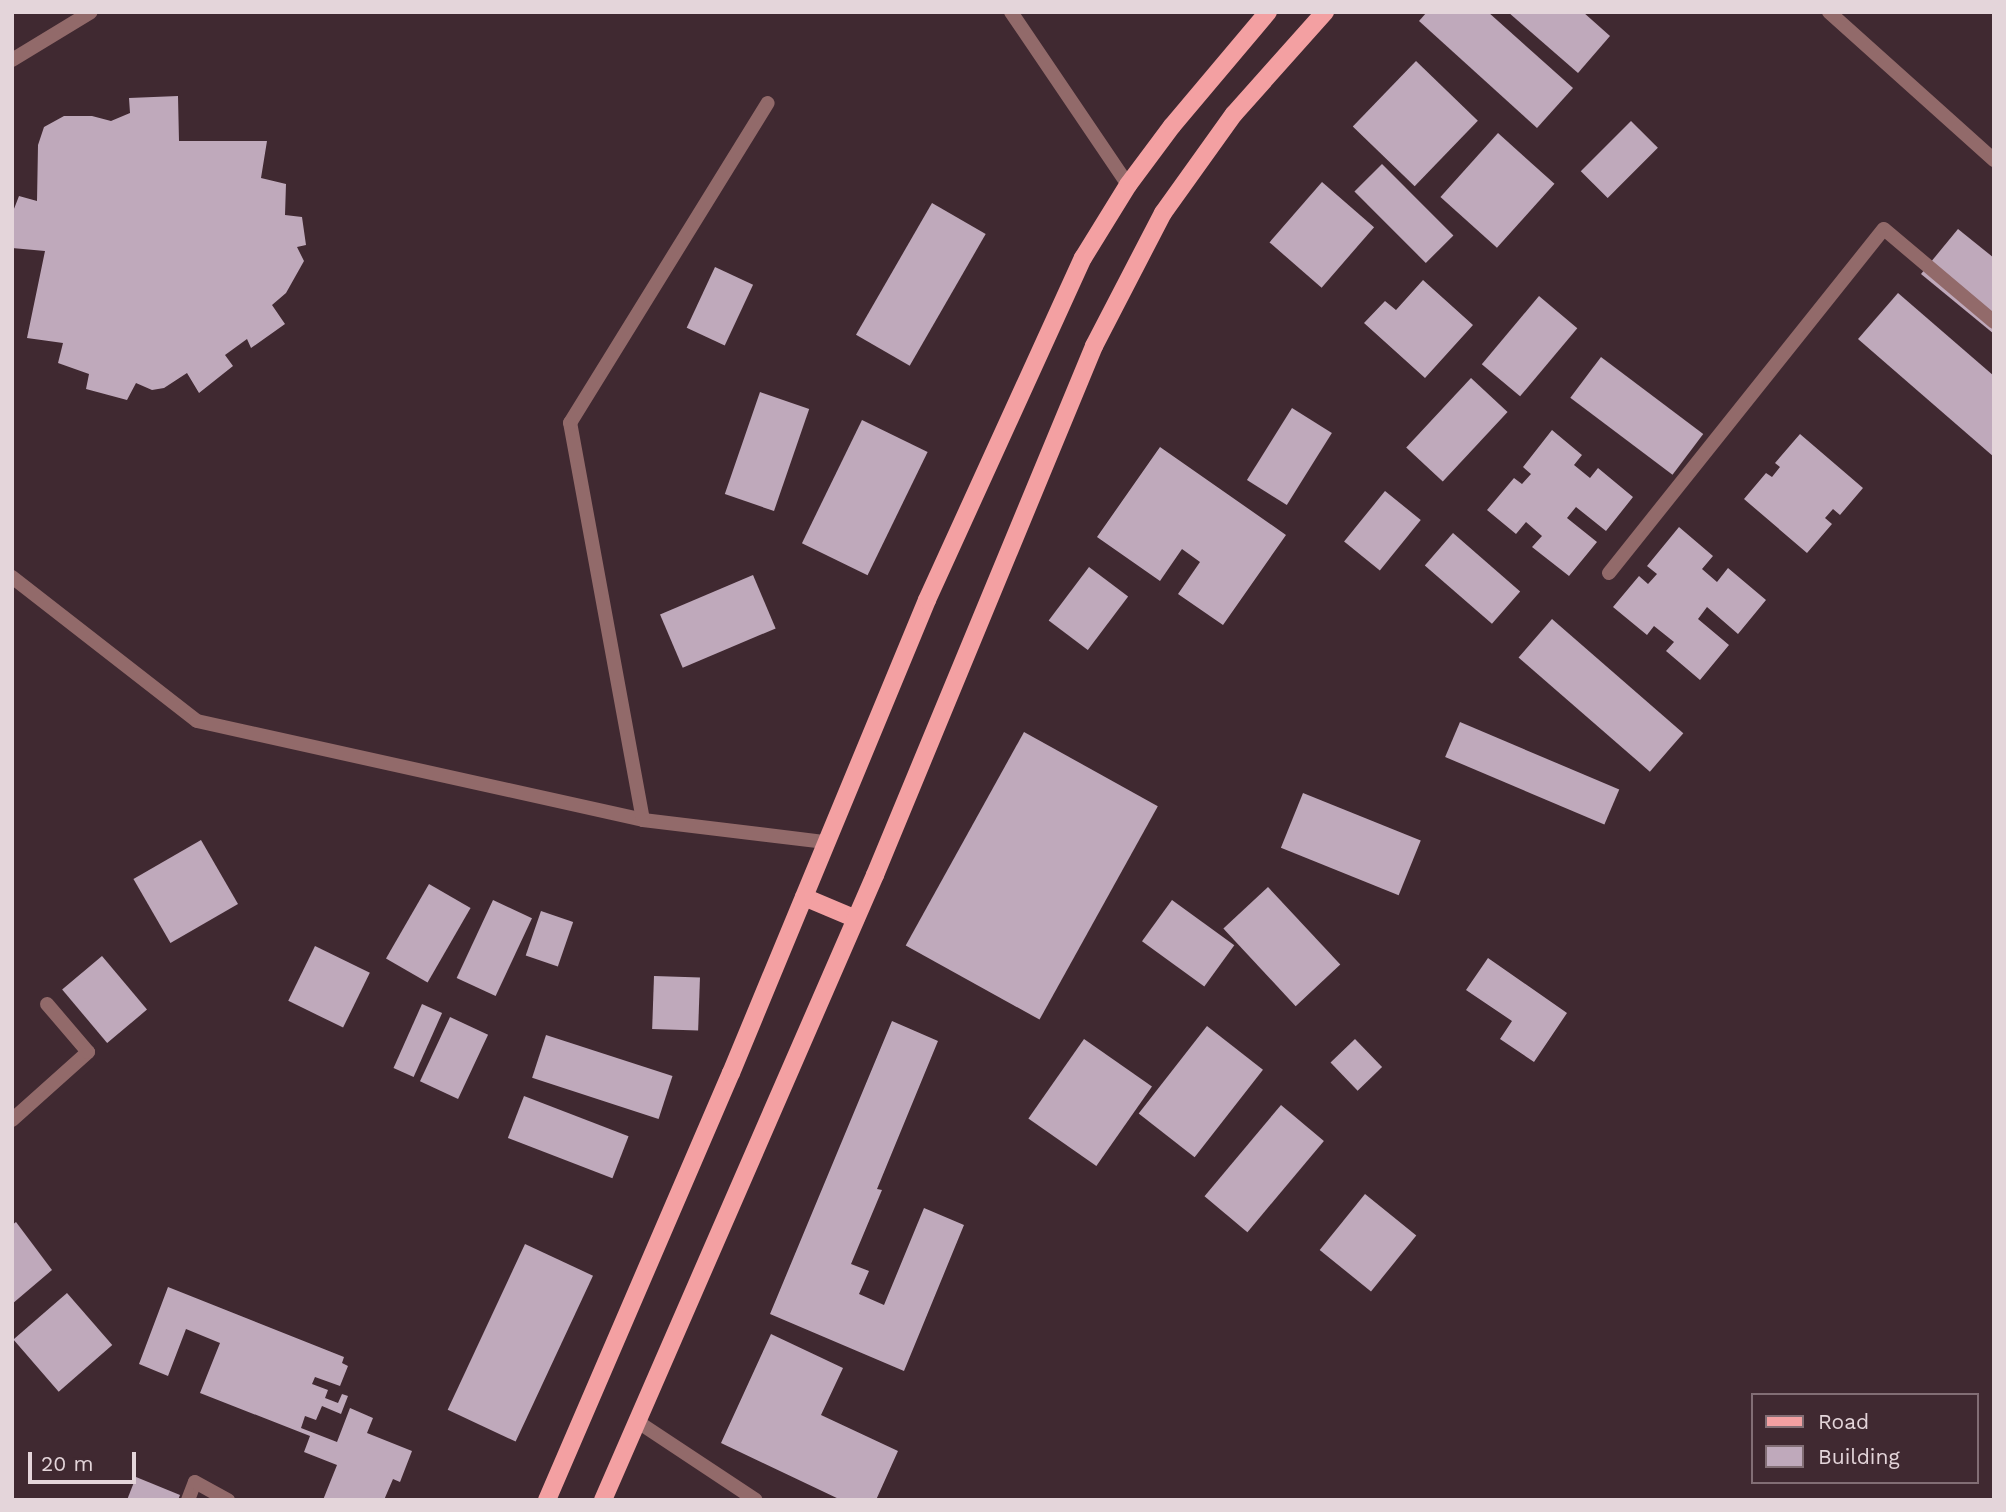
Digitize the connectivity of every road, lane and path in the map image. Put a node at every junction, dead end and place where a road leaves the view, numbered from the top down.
1 (91, 12) edge
2 (1011, 12) edge
3 (1268, 12) edge
4 (1325, 12) edge
5 (1829, 12) edge
6 (12, 60) edge
7 (768, 103) dead end
8 (1994, 160) edge
9 (1128, 186) junction
10 (1994, 322) edge
11 (1609, 573) dead end
12 (12, 577) edge
13 (643, 820) junction
14 (826, 842) junction
15 (804, 897) junction
16 (856, 919) junction
17 (47, 1004) dead end
18 (12, 1119) edge
19 (638, 1422) junction
20 (188, 1500) edge
21 (228, 1500) edge
22 (547, 1500) edge
23 (603, 1500) edge
24 (756, 1500) edge

1 - 6 street
2 - 9 street
3 - 9 main road
4 - 16 main road
5 - 8 street
7 - 13 street
9 - 14 main road
10 - 11 street
12 - 13 street
13 - 14 street
14 - 15 main road
15 - 16 main road
15 - 22 main road
16 - 19 main road
17 - 18 street
19 - 23 main road
19 - 24 street
20 - 21 street

